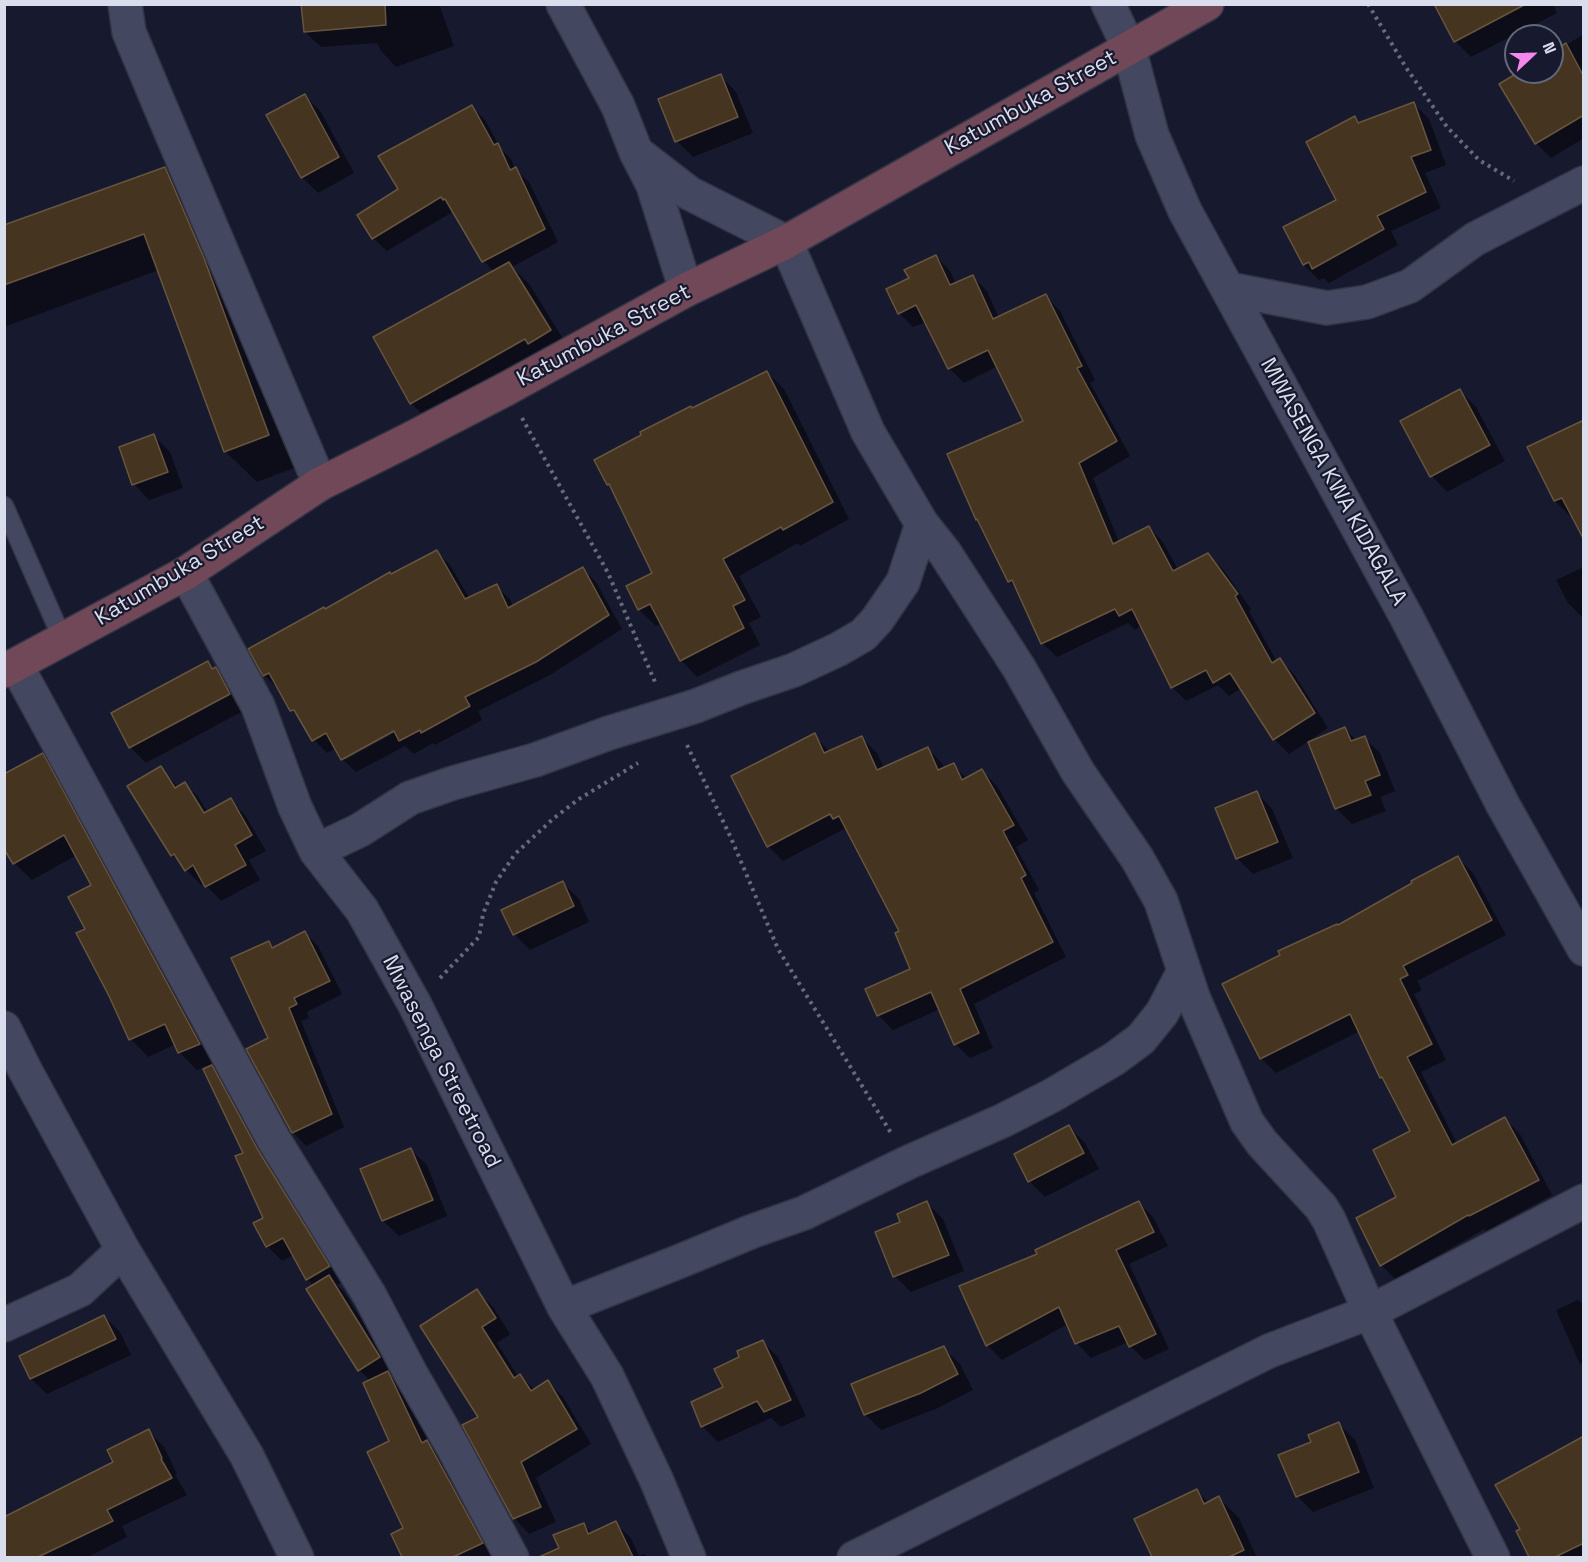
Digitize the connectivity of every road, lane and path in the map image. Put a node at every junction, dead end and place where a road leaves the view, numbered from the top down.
1 (125, 4) edge
2 (1108, 4) edge
3 (1207, 4) edge
4 (1368, 4) edge
5 (573, 8) edge
6 (1129, 48) junction
7 (636, 152) junction
8 (1583, 184) edge
9 (1548, 201) junction
10 (786, 242) junction
11 (1228, 289) junction
12 (687, 290) junction
13 (506, 389) junction
14 (320, 484) junction
15 (4, 506) edge
16 (922, 524) junction
17 (186, 573) junction
18 (63, 640) junction
19 (10, 668) edge
20 (677, 727) junction
21 (647, 757) dead end
22 (316, 852) junction
23 (1584, 949) edge
24 (1184, 971) junction
25 (415, 1005) junction
26 (4, 1028) edge
27 (909, 1162) junction
28 (1584, 1201) edge
29 (123, 1250) junction
30 (564, 1306) junction
31 (1370, 1312) junction
32 (4, 1325) edge
33 (297, 1557) edge
34 (512, 1557) edge
35 (689, 1557) edge
36 (854, 1557) edge
37 (1493, 1557) edge

1 - 14 street
2 - 6 street, MWASENGA KWA KIDAGALA
3 - 6 main road, Katumbuka Street
4 - 9 path
5 - 7 street
6 - 10 main road, Katumbuka Street
6 - 11 street, MWASENGA KWA KIDAGALA
7 - 10 street
7 - 12 street
8 - 9 street
9 - 11 street
10 - 12 main road, Katumbuka Street
10 - 16 street
11 - 23 street, MWASENGA KWA KIDAGALA
12 - 13 main road, Katumbuka Street
13 - 14 main road, Katumbuka Street
13 - 20 path
14 - 17 main road, Katumbuka Street
15 - 18 lane
16 - 20 street
16 - 24 street
17 - 18 main road, Katumbuka Street
17 - 22 street, Mwasenga Streetroad
18 - 19 main road, Katumbuka Street
19 - 34 street
20 - 22 street
20 - 27 path
21 - 25 path
22 - 25 street, Mwasenga Streetroad
24 - 27 street
24 - 31 street
25 - 30 street, Mwasenga Streetroad
26 - 29 street
27 - 30 street
28 - 31 street
29 - 32 street
29 - 33 street
30 - 35 street, Mwasenga Streetroad
31 - 36 street
31 - 37 street

